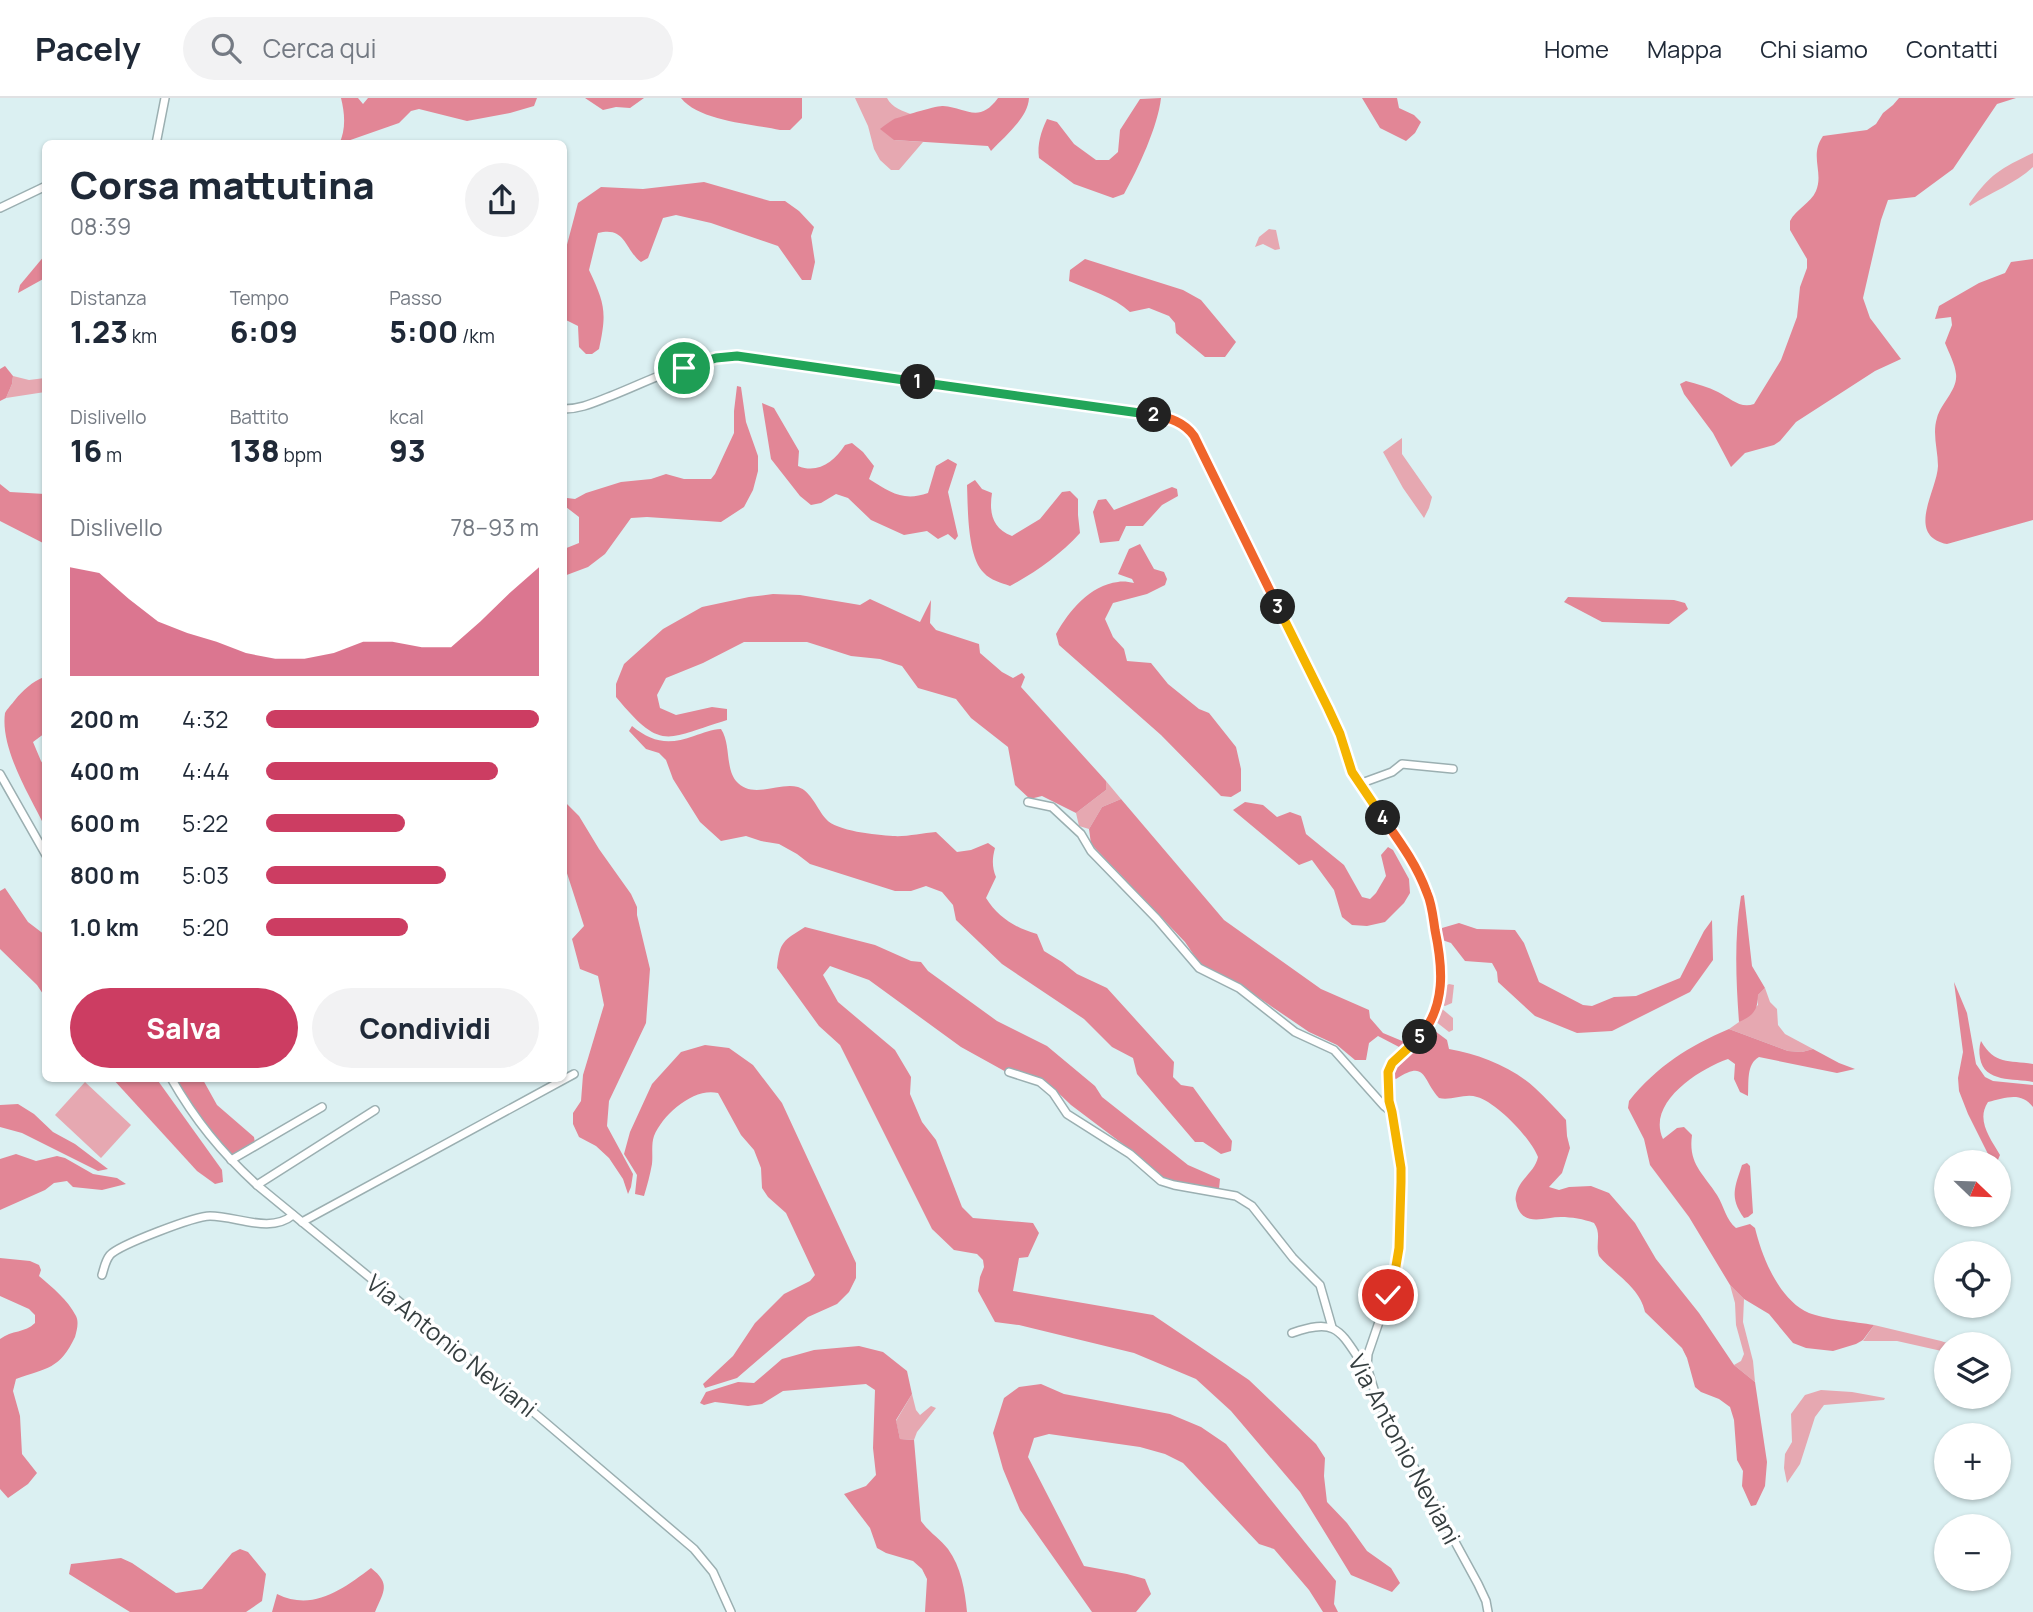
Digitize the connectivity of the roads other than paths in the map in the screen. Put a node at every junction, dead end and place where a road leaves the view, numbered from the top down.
1 (165, 98) edge
2 (157, 140) edge
3 (42, 188) edge
4 (0, 208) edge
5 (567, 409) edge
6 (1454, 769) dead end
7 (0, 774) edge
8 (1359, 784) junction
9 (1028, 802) dead end
10 (42, 848) edge
11 (1009, 1072) dead end
12 (574, 1073) dead end
13 (567, 1076) edge
14 (173, 1082) edge
15 (556, 1082) edge
16 (322, 1107) dead end
17 (374, 1110) dead end
18 (1392, 1112) junction
19 (230, 1160) junction
20 (257, 1185) junction
21 (293, 1215) junction
22 (302, 1222) junction
23 (102, 1275) dead end
24 (1332, 1327) junction
25 (1293, 1333) dead end
26 (1367, 1367) junction
27 (731, 1612) edge
28 (1488, 1612) edge

1 - 2 street
3 - 4 street
5 - 8 street
6 - 8 street
7 - 10 street
8 - 18 street
9 - 18 street
11 - 24 street
12 - 13 street
14 - 19 street, Via Antonio Neviani
15 - 22 street
16 - 19 street
17 - 20 street
18 - 26 street
19 - 20 street, Via Antonio Neviani
20 - 21 street, Via Antonio Neviani
21 - 22 street, Via Antonio Neviani
21 - 23 street
22 - 27 street, Via Antonio Neviani
24 - 25 street
24 - 26 street, Via Antonio Neviani
26 - 28 street, Via Antonio Neviani

